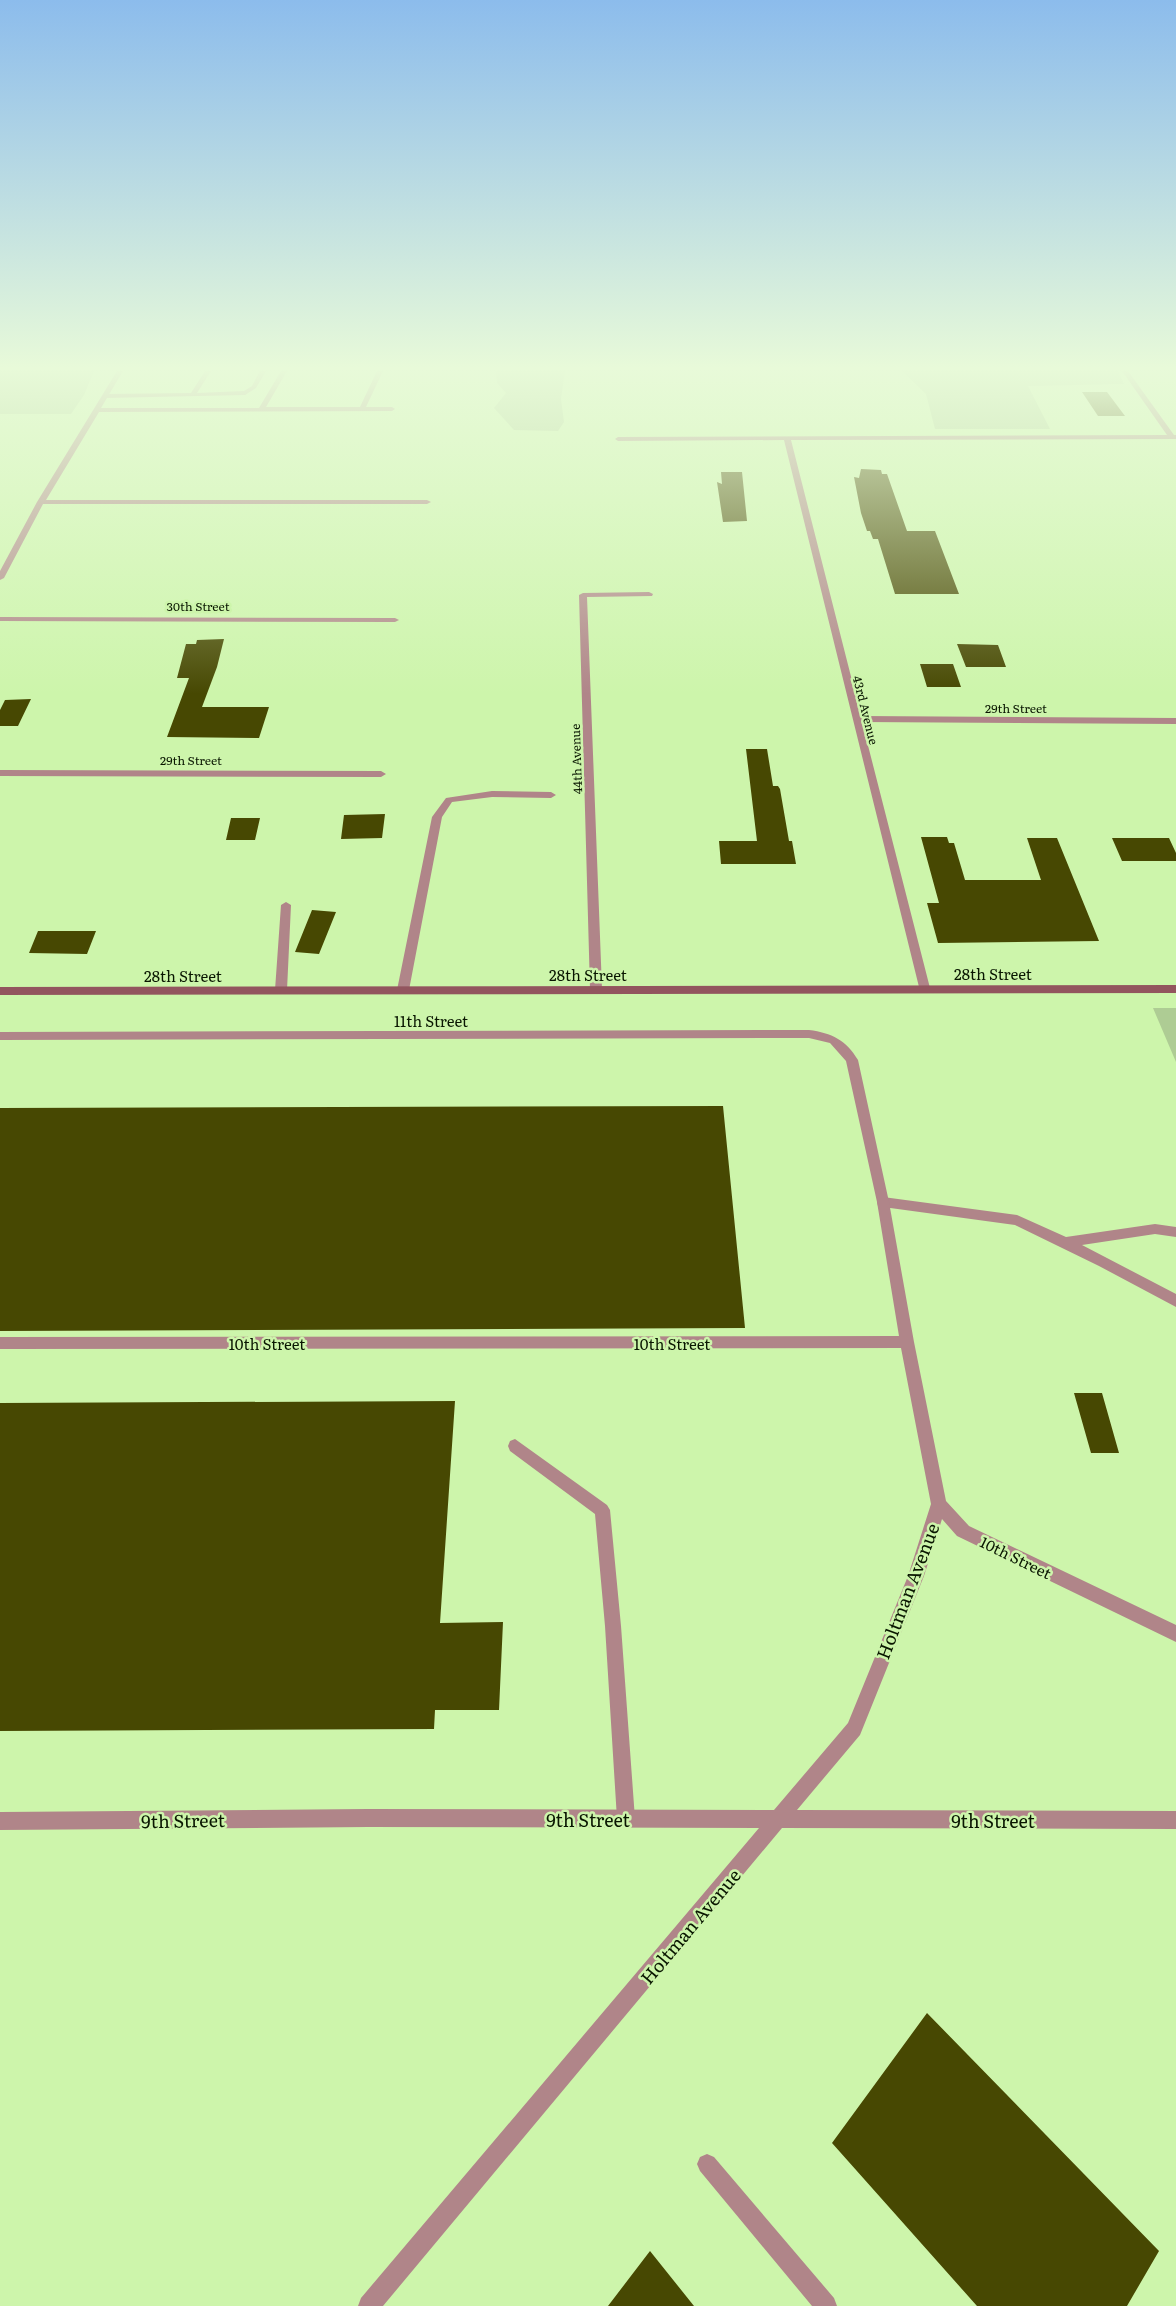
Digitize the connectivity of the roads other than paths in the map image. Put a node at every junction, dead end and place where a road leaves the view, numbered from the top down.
1 (55, 479) edge
2 (797, 479) edge
3 (41, 502) junction
4 (427, 502) dead end
5 (0, 578) edge
6 (649, 594) dead end
7 (0, 619) edge
8 (395, 620) dead end
9 (856, 720) junction
10 (1176, 721) edge
11 (0, 773) edge
12 (381, 774) dead end
13 (551, 795) dead end
14 (286, 905) dead end
15 (924, 988) junction
16 (596, 989) junction
17 (1176, 989) edge
18 (281, 990) junction
19 (403, 990) junction
20 (0, 991) edge
21 (0, 1036) edge
22 (882, 1202) junction
23 (1176, 1232) edge
24 (1064, 1243) junction
25 (1176, 1301) edge
26 (907, 1342) junction
27 (0, 1343) edge
28 (515, 1446) dead end
29 (939, 1504) junction
30 (1176, 1634) edge
31 (626, 1819) junction
32 (779, 1820) junction
33 (1176, 1820) edge
34 (0, 1821) edge
35 (707, 2164) dead end
36 (369, 2306) edge
37 (826, 2306) edge

1 - 3 street
2 - 9 street, 43rd Avenue
3 - 4 street
3 - 5 street
6 - 16 street, 44th Avenue
7 - 8 street, 30th Street
9 - 10 street, 29th Street
9 - 15 street, 43rd Avenue
11 - 12 street, 29th Street
13 - 19 street
14 - 18 street
15 - 16 main road, 28th Street
15 - 17 main road, 28th Street
16 - 19 main road, 28th Street
18 - 19 main road, 28th Street
18 - 20 main road, 28th Street
21 - 22 street, 11th Street
22 - 24 street
22 - 26 street
23 - 24 street
24 - 25 street
26 - 27 street, 10th Street
26 - 29 street
28 - 31 street
29 - 30 street, 10th Street
29 - 32 street, Holtman Avenue
31 - 32 street, 9th Street
31 - 34 street, 9th Street
32 - 33 street, 9th Street
32 - 36 street, Holtman Avenue
35 - 37 street

